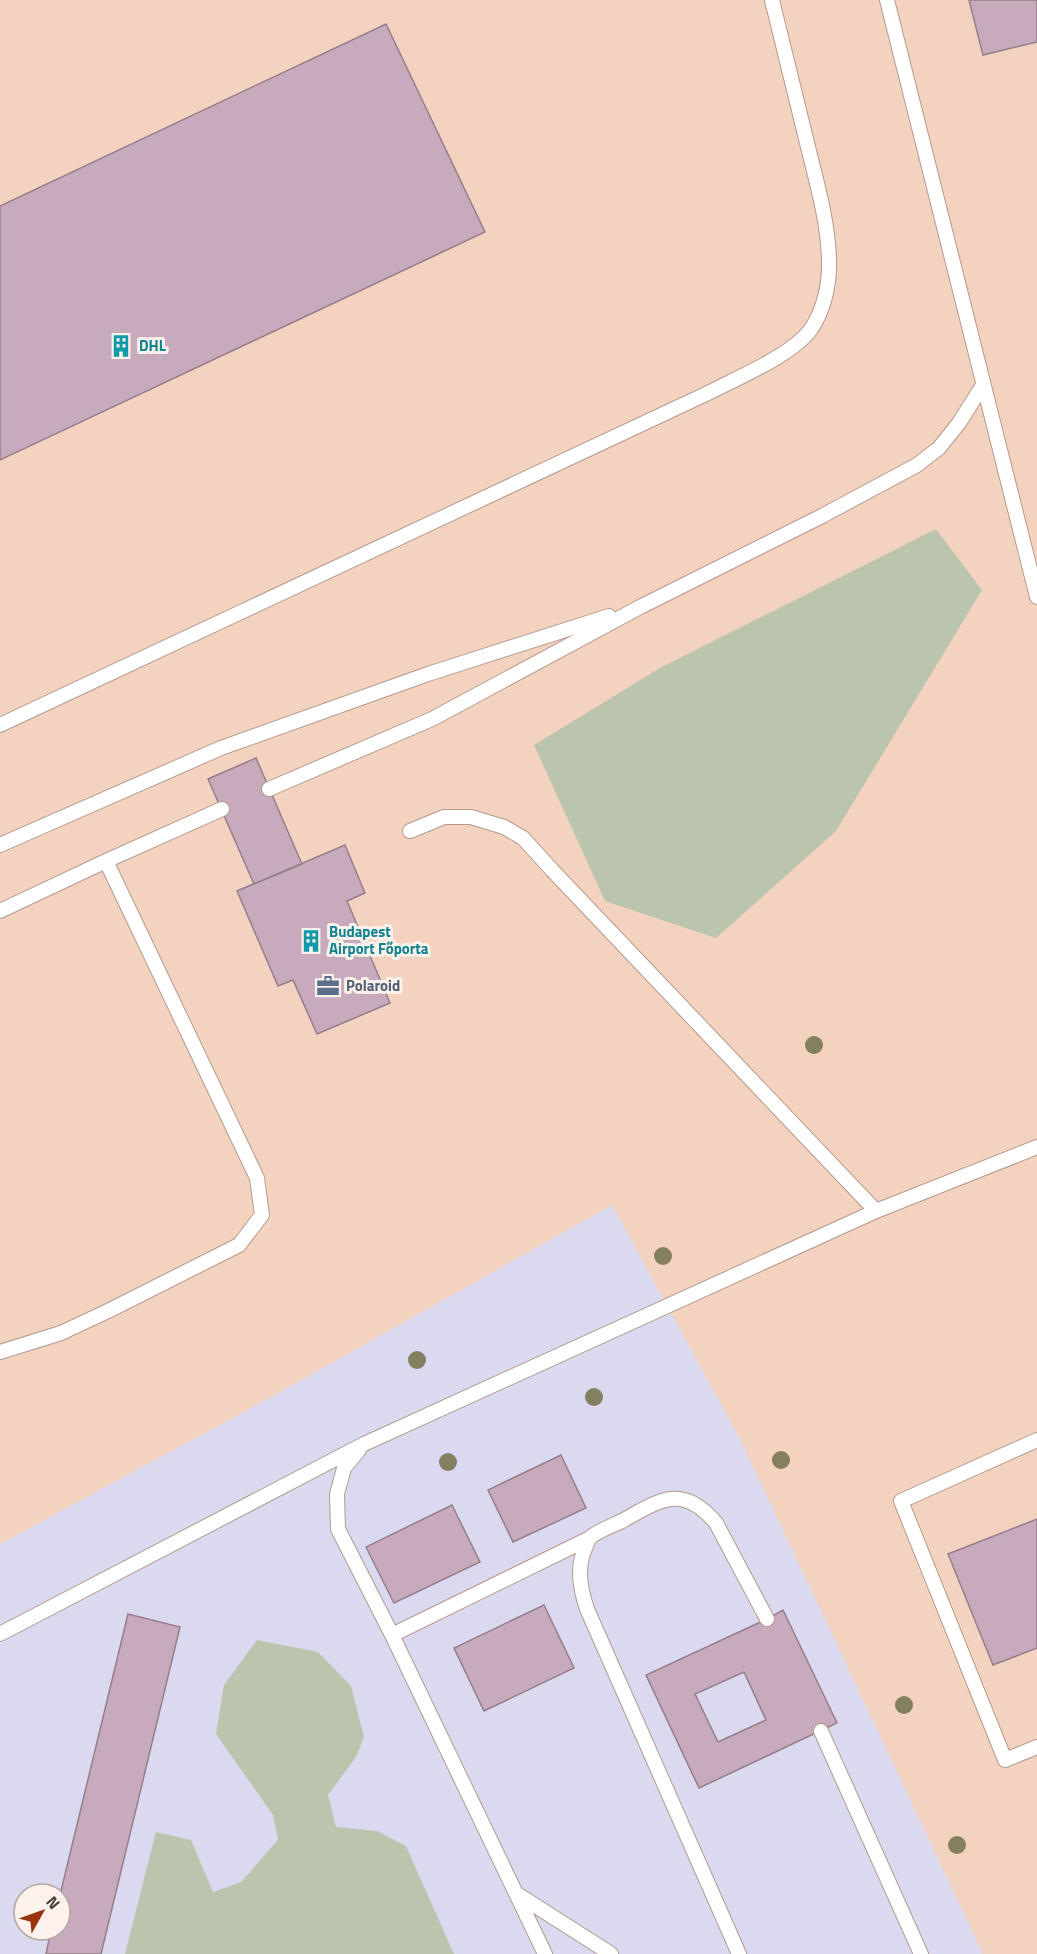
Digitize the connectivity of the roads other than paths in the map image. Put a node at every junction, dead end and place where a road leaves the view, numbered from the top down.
1 (772, 0) edge
2 (887, 0) edge
3 (983, 385) junction
4 (1037, 597) edge
5 (640, 607) junction
6 (0, 725) edge
7 (269, 789) dead end
8 (222, 809) dead end
9 (410, 831) dead end
10 (0, 845) edge
11 (106, 861) junction
12 (0, 911) edge
13 (1037, 1147) edge
14 (876, 1211) junction
15 (0, 1352) edge
16 (1037, 1440) edge
17 (364, 1444) junction
18 (590, 1538) junction
19 (767, 1619) dead end
20 (0, 1634) edge
21 (392, 1635) junction
22 (821, 1731) dead end
23 (1037, 1747) edge
24 (515, 1893) junction
25 (545, 1954) edge
26 (611, 1954) edge
27 (739, 1954) edge
28 (921, 1954) edge

1 - 6 lane
2 - 3 lane
3 - 4 lane
3 - 5 lane
5 - 7 lane
5 - 10 lane
8 - 11 lane
9 - 14 lane
11 - 12 lane
11 - 15 lane
13 - 14 lane
14 - 17 lane
16 - 23 lane
17 - 20 lane
17 - 21 lane
18 - 19 lane
18 - 21 lane
18 - 27 lane
21 - 24 lane
22 - 28 lane
24 - 25 lane
24 - 26 lane

